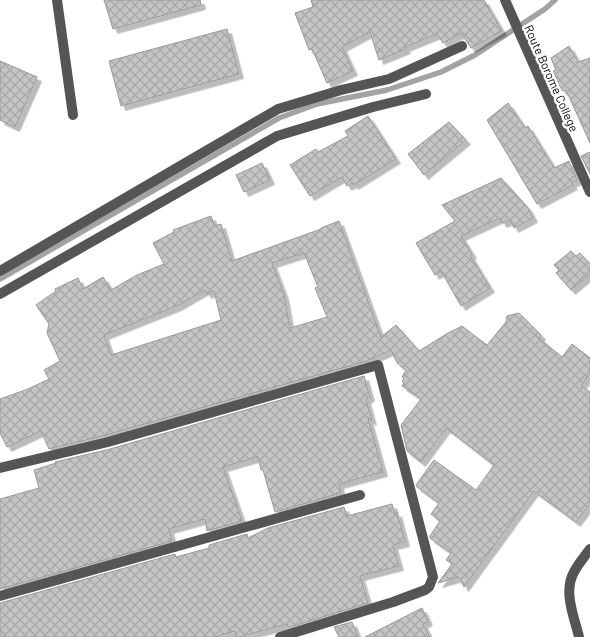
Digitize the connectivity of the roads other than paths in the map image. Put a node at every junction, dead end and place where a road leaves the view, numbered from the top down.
1 (57, 0) edge
2 (505, 0) edge
3 (462, 46) dead end
4 (426, 94) dead end
5 (73, 115) dead end
6 (590, 192) edge
7 (0, 271) edge
8 (0, 294) edge
9 (0, 468) edge
10 (360, 495) dead end
11 (590, 549) edge
12 (0, 596) edge
13 (280, 637) edge
14 (579, 637) edge

1 - 5 street
2 - 6 street, Route Borome College
3 - 7 street
4 - 8 street
9 - 13 street
10 - 12 street
11 - 14 street

